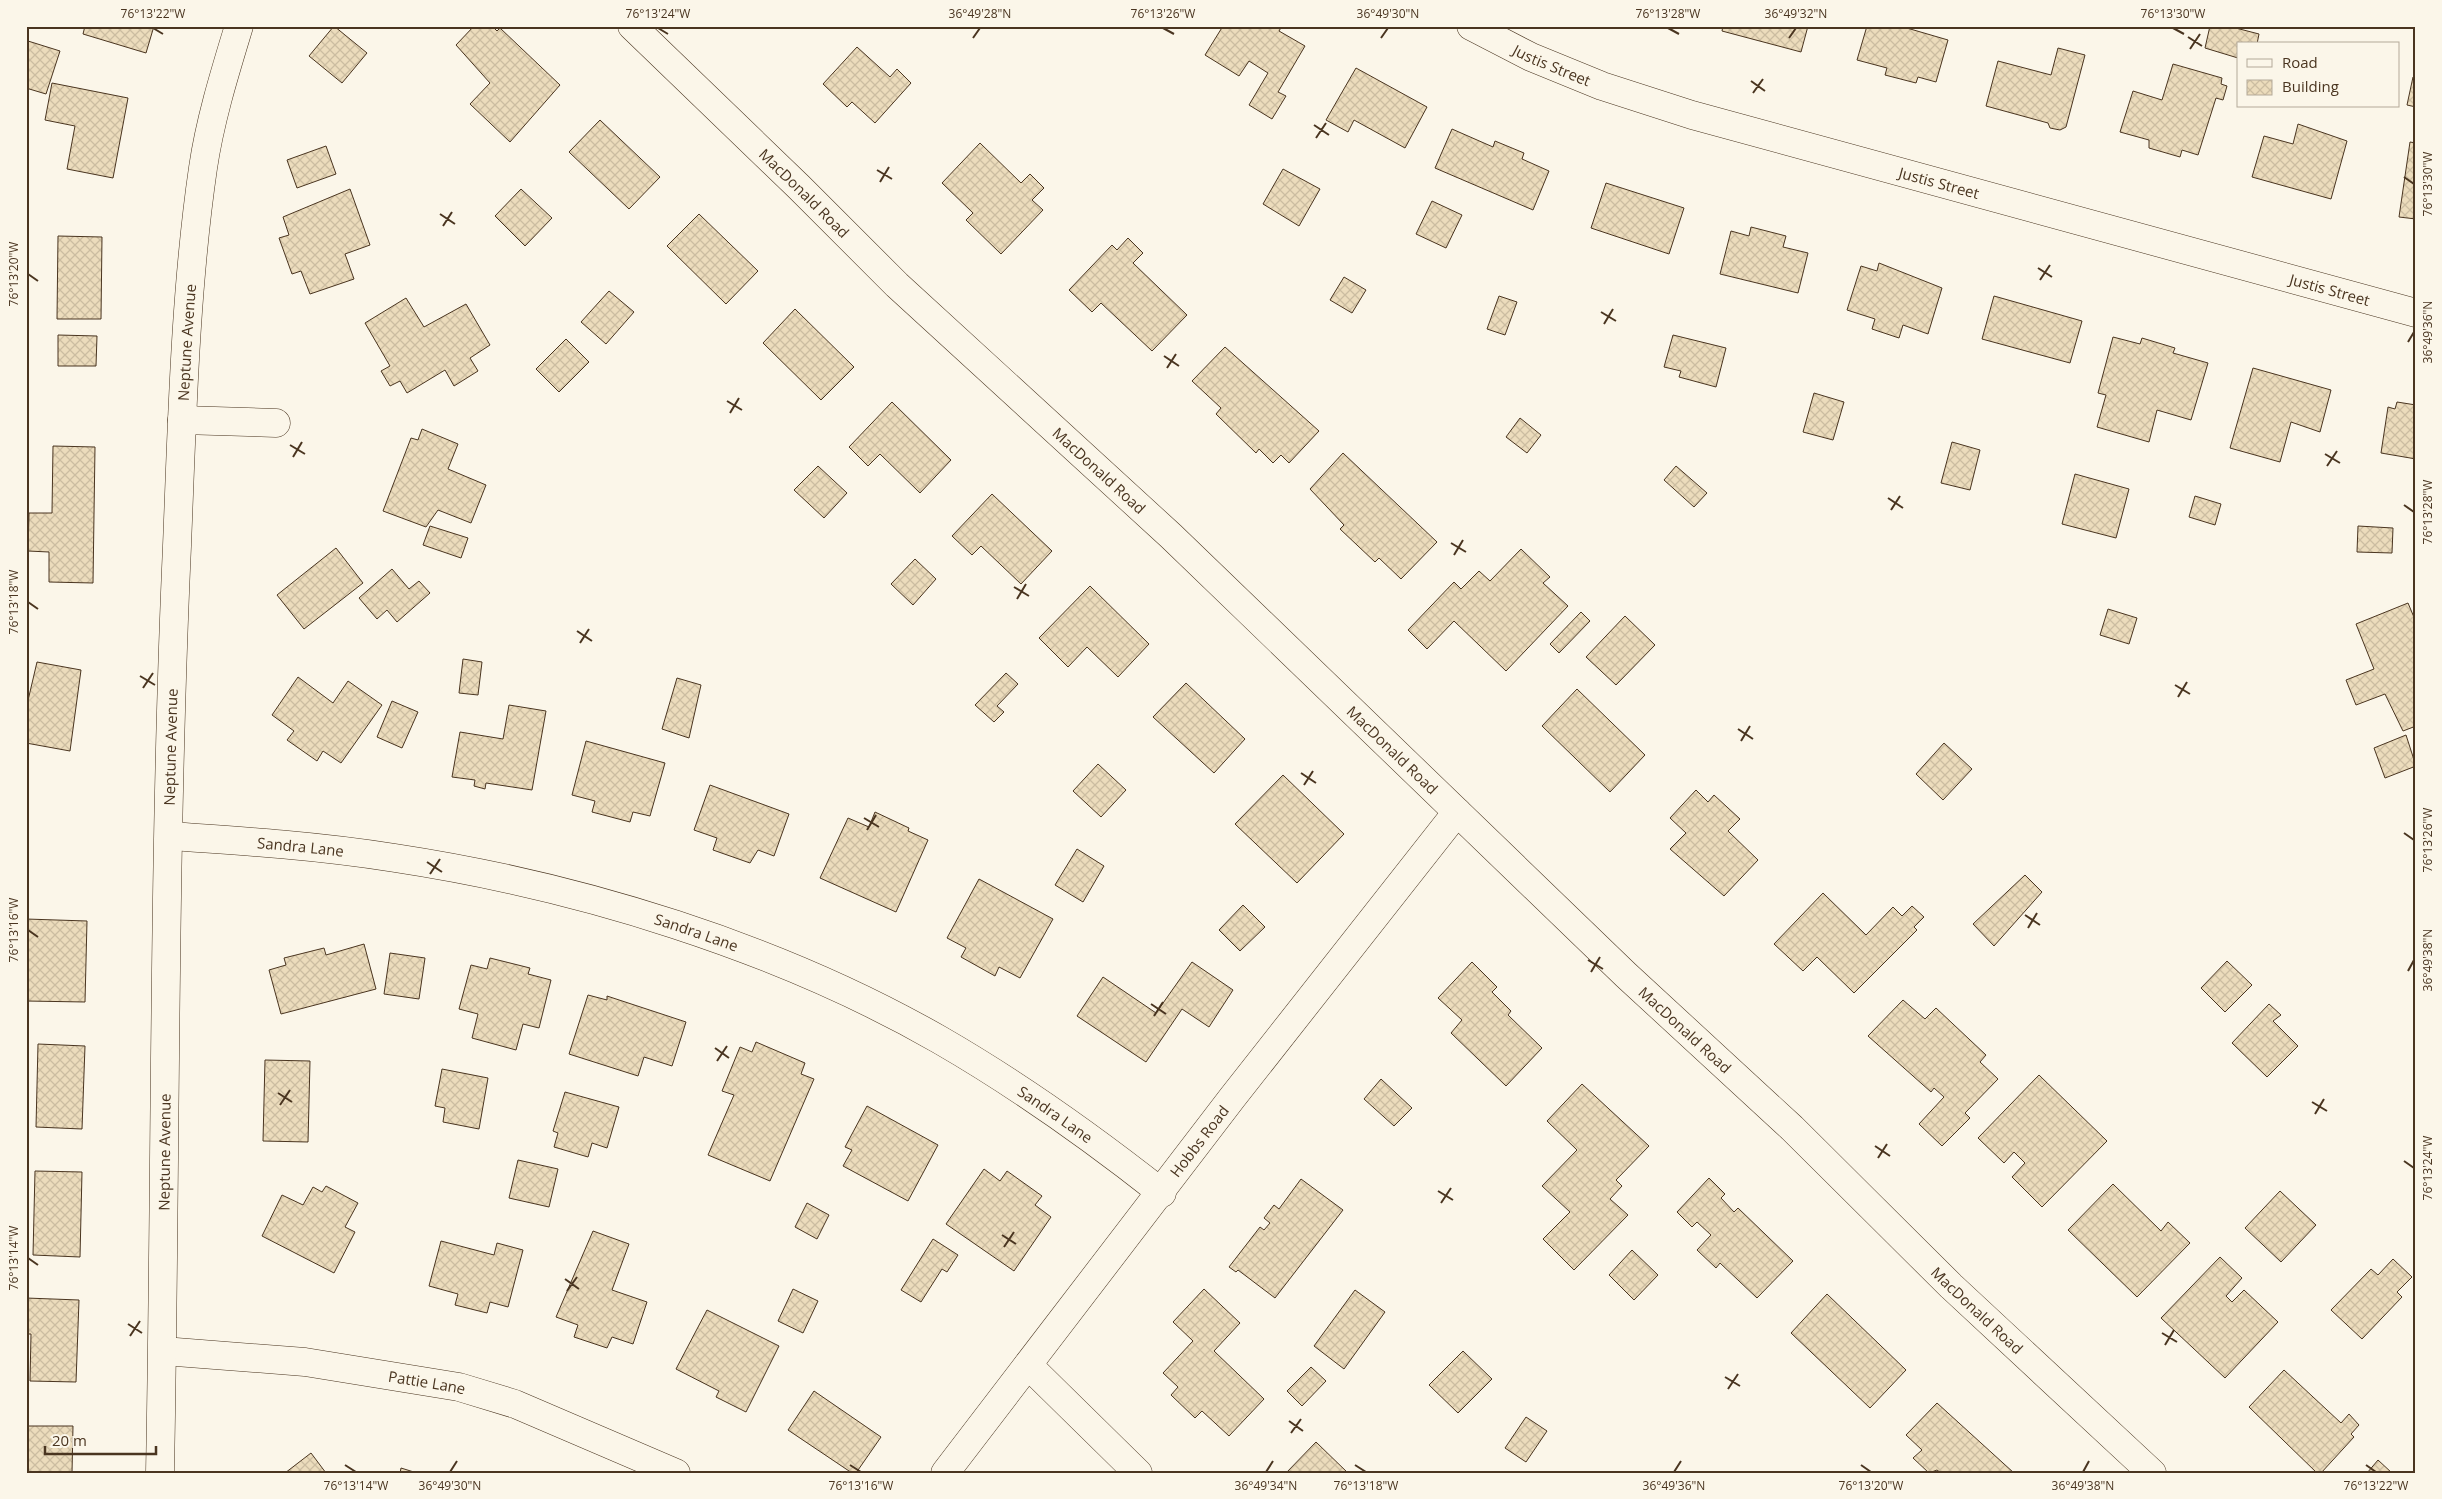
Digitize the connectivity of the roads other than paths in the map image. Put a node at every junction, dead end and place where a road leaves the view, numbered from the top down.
1 (239, 26) edge
2 (632, 26) edge
3 (1471, 26) edge
4 (2416, 312) edge
5 (182, 420) junction
6 (276, 423) dead end
7 (1456, 812) junction
8 (170, 836) junction
9 (1162, 1193) junction
10 (162, 1351) junction
11 (1028, 1365) junction
12 (160, 1473) edge
13 (676, 1473) edge
14 (945, 1473) edge
15 (1138, 1473) edge
16 (2152, 1473) edge

1 - 5 street, Neptune Avenue
2 - 7 street, MacDonald Road
3 - 4 street, Justis Street
5 - 6 street
5 - 8 street, Neptune Avenue
7 - 9 street, Hobbs Road
7 - 16 street, MacDonald Road
8 - 9 street, Sandra Lane
8 - 10 street, Neptune Avenue
9 - 11 street, Hobbs Road
10 - 12 street, Neptune Avenue
10 - 13 street, Pattie Lane
11 - 14 street, Hobbs Road
11 - 15 street

